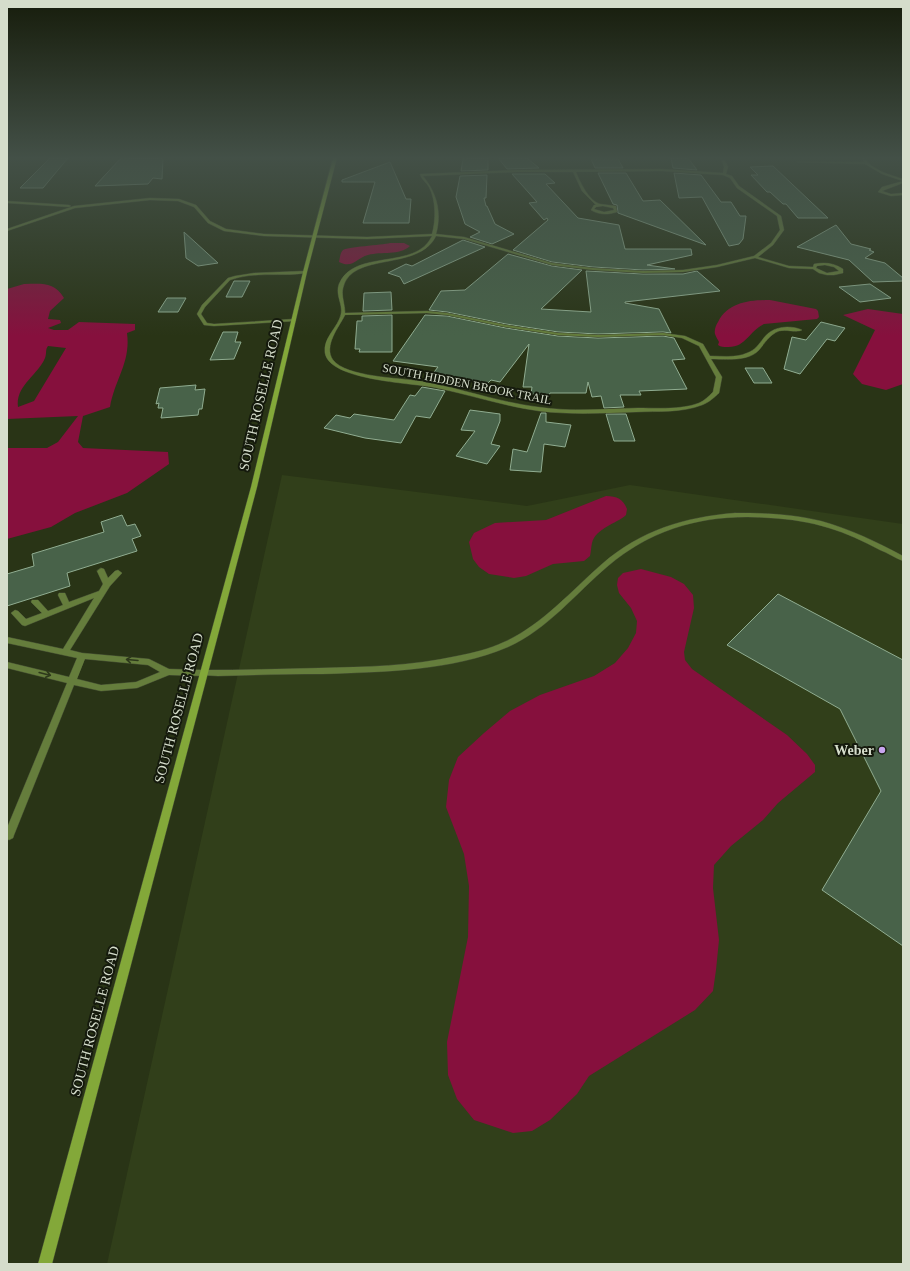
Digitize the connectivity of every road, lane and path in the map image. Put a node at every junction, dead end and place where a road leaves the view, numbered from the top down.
1 (44, 217) edge
2 (205, 217) edge
3 (320, 217) edge
4 (435, 217) edge
5 (779, 217) edge
6 (7, 230) edge
7 (434, 235) junction
8 (315, 237) junction
9 (755, 257) junction
10 (814, 268) junction
11 (305, 272) junction
12 (343, 314) junction
13 (294, 320) junction
14 (800, 330) dead end
15 (708, 358) junction
16 (903, 559) edge
17 (101, 571) dead end
18 (118, 573) dead end
19 (107, 584) junction
20 (102, 592) junction
21 (62, 595) dead end
22 (35, 602) dead end
23 (67, 606) junction
24 (15, 613) dead end
25 (47, 614) junction
26 (7, 640) edge
27 (65, 652) junction
28 (82, 656) junction
29 (7, 665) edge
30 (168, 672) junction
31 (204, 673) junction
32 (72, 681) junction
33 (9, 835) dead end
34 (45, 1264) edge

1 - 6 street
2 - 8 street
3 - 8 main road, SOUTH ROSELLE ROAD
4 - 7 street
5 - 9 street
7 - 8 street
7 - 9 street
7 - 12 street
8 - 11 main road, SOUTH ROSELLE ROAD
9 - 10 street
10 - 10 street
11 - 13 main road, SOUTH ROSELLE ROAD
11 - 13 lane
12 - 15 street, SOUTH HIDDEN BROOK TRAIL
12 - 15 street, SOUTH HIDDEN BROOK TRAIL
13 - 31 main road, SOUTH ROSELLE ROAD
14 - 15 street
16 - 31 lane
17 - 19 street
18 - 19 street
19 - 20 street
20 - 23 street
20 - 27 street
21 - 23 street
22 - 25 street
23 - 25 street
24 - 25 street
26 - 27 street
27 - 28 street
30 -> 28 street
28 - 32 street
29 -> 32 street
30 - 31 street
30 - 32 street
31 - 34 main road, SOUTH ROSELLE ROAD
32 - 33 street

